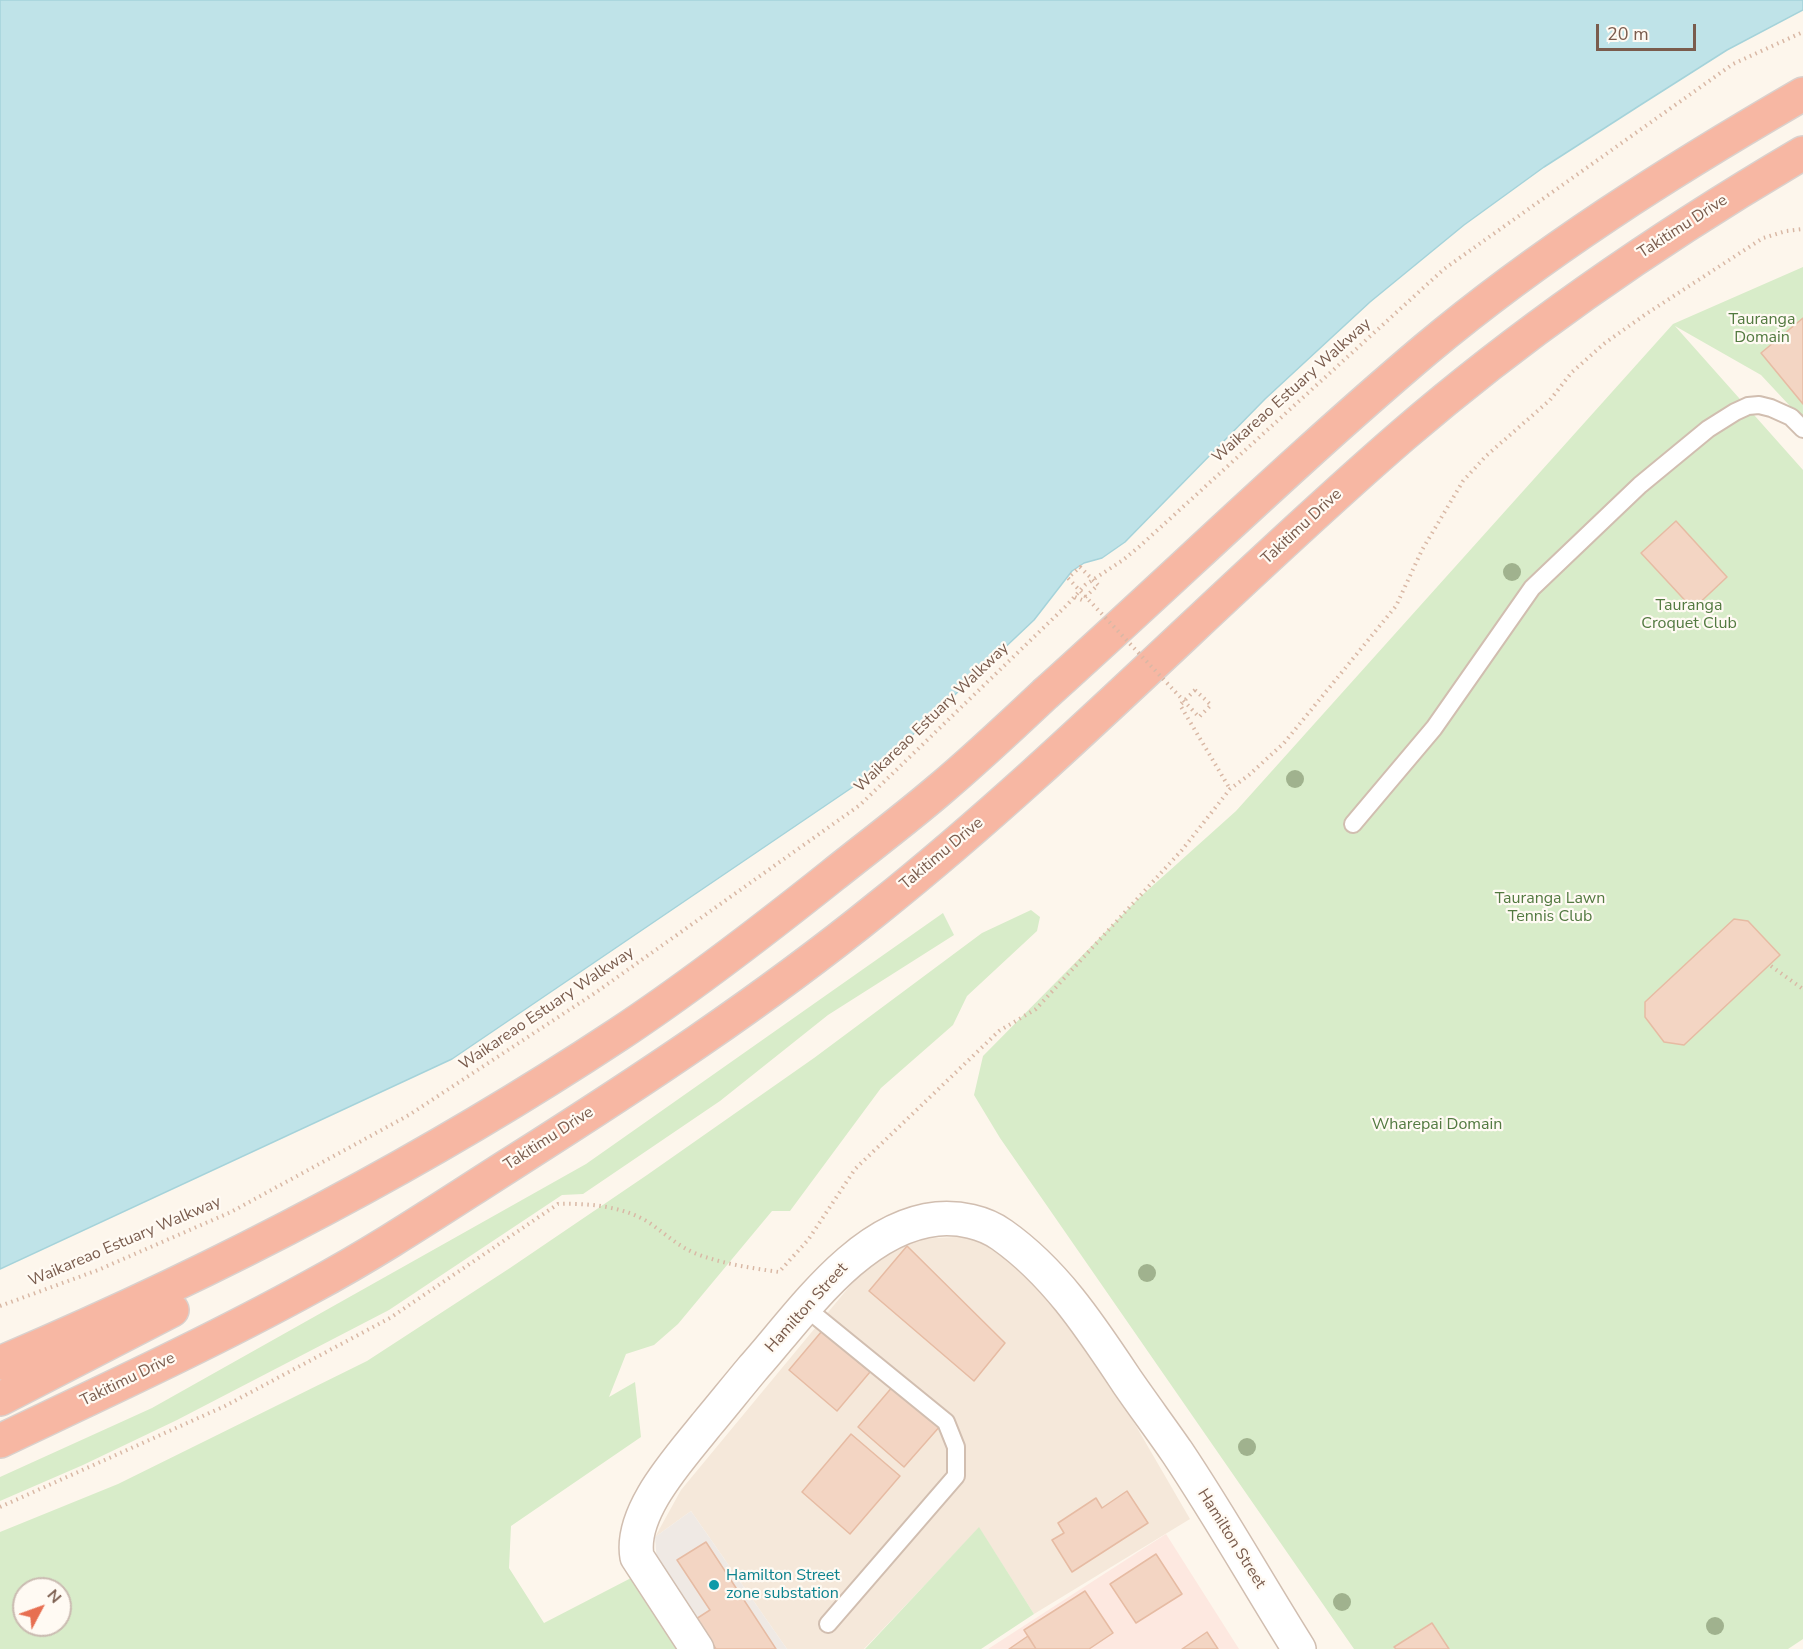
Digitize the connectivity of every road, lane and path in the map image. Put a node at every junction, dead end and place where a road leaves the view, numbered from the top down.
1 (1803, 32) edge
2 (1803, 94) edge
3 (1803, 153) edge
4 (1803, 229) edge
5 (1803, 429) edge
6 (1074, 597) junction
7 (1230, 789) junction
8 (1353, 824) dead end
9 (1772, 966) dead end
10 (1803, 989) edge
11 (324, 1211) junction
12 (0, 1306) edge
13 (806, 1308) junction
14 (0, 1364) edge
15 (0, 1399) edge
16 (0, 1441) edge
17 (0, 1507) edge
18 (828, 1624) dead end
19 (697, 1649) edge
20 (1299, 1649) edge

1 - 6 path, Waikareao Estuary Walkway
2 - 11 highway
3 - 16 highway, Takitimu Drive
4 - 7 path
5 - 8 lane
6 - 7 path, bridge
6 - 12 path, Waikareao Estuary Walkway
7 - 17 path
9 - 10 path
11 - 14 highway
11 - 15 highway
13 - 18 lane
13 - 19 street, Hamilton Street
13 - 20 street, Hamilton Street

